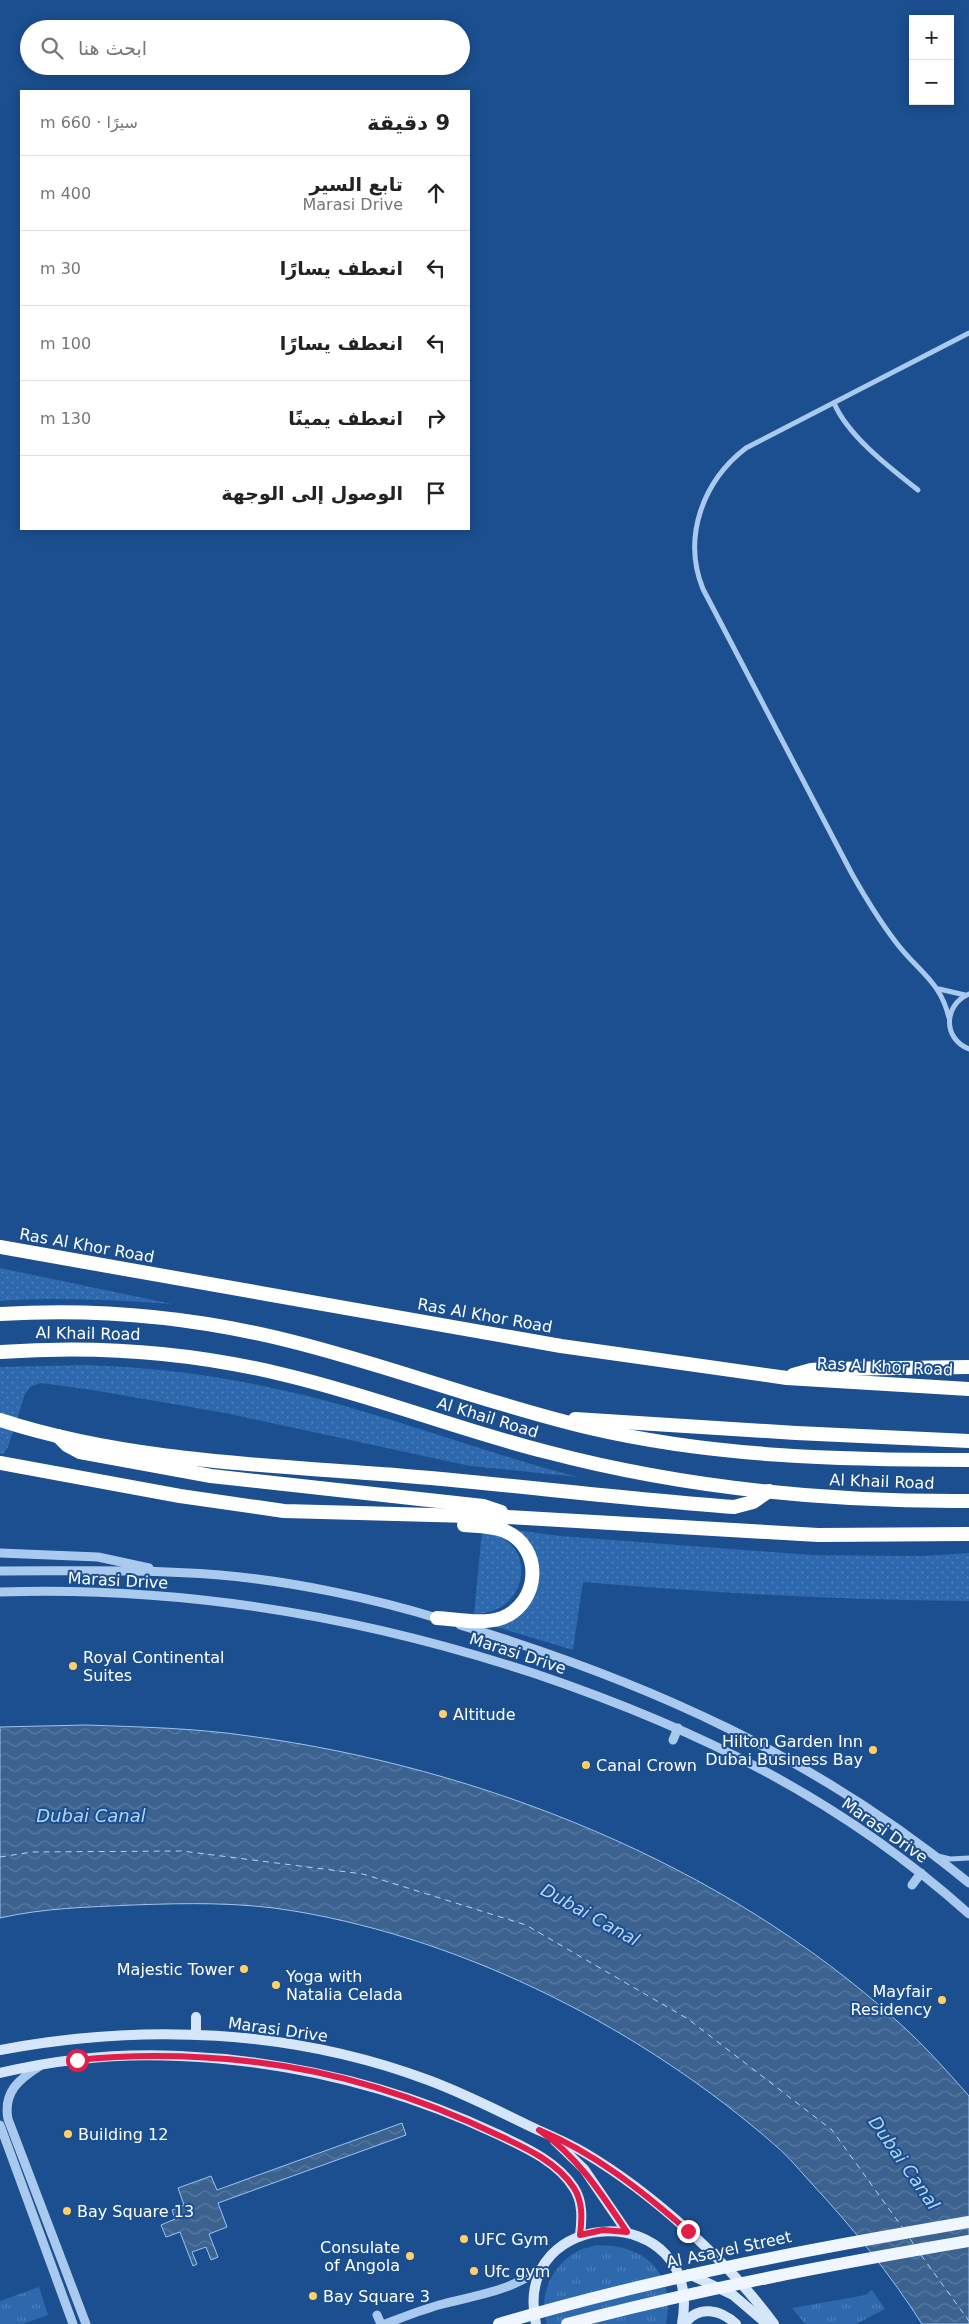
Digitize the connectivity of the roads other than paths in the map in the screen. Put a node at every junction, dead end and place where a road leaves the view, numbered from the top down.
1 (969, 334) edge
2 (834, 403) junction
3 (918, 490) dead end
4 (939, 989) junction
5 (968, 995) edge
6 (949, 1018) junction
7 (969, 1049) edge
8 (0, 1247) edge
9 (0, 1314) edge
10 (0, 1352) edge
11 (969, 1367) edge
12 (787, 1378) junction
13 (969, 1389) edge
14 (554, 1419) junction
15 (0, 1420) edge
16 (57, 1436) junction
17 (969, 1441) edge
18 (969, 1460) edge
19 (0, 1463) edge
20 (769, 1491) junction
21 (969, 1501) edge
22 (377, 1515) junction
23 (507, 1517) junction
24 (969, 1534) edge
25 (0, 1553) edge
26 (0, 1571) edge
27 (167, 1572) junction
28 (0, 1592) edge
29 (437, 1618) junction
30 (678, 1728) junction
31 (673, 1740) dead end
32 (925, 1850) junction
33 (969, 1858) edge
34 (921, 1873) junction
35 (969, 1883) edge
36 (912, 1885) dead end
37 (969, 1914) edge
38 (196, 2017) dead end
39 (196, 2034) junction
40 (0, 2050) edge
41 (44, 2064) junction
42 (0, 2073) edge
43 (0, 2124) edge
44 (539, 2130) junction
45 (969, 2222) edge
46 (627, 2232) junction
47 (580, 2235) junction
48 (969, 2241) edge
49 (543, 2268) junction
50 (676, 2270) junction
51 (377, 2315) dead end
52 (73, 2324) edge
53 (86, 2324) edge
54 (380, 2324) edge
55 (385, 2324) edge
56 (499, 2324) edge
57 (536, 2324) edge
58 (567, 2324) edge
59 (684, 2324) edge
60 (736, 2324) edge
61 (767, 2324) edge
62 (774, 2324) edge

1 - 2 street
2 - 3 street
2 - 4 street
4 - 5 street
4 - 6 street
5 - 6 street
6 - 7 street
8 - 12 highway, Ras Al Khor Road
9 - 14 highway, Al Khail Road
10 - 20 highway, Al Khail Road
11 - 12 highway
12 - 13 highway, Ras Al Khor Road
14 - 17 highway
14 - 18 highway, Al Khail Road
15 - 16 highway
16 - 20 highway
16 - 23 highway
19 - 22 highway
20 - 21 highway, Al Khail Road
22 - 23 highway
22 - 29 highway
23 - 24 highway
25 - 27 street
26 - 27 street, Marasi Drive
27 - 29 street, Marasi Drive
28 - 30 street, Marasi Drive
29 - 32 street, Marasi Drive
30 - 31 street
30 - 34 street, Marasi Drive
32 - 33 street
32 - 35 street, Marasi Drive
34 - 36 street
34 - 37 street, Marasi Drive
38 - 39 main road
39 - 40 main road, Marasi Drive
39 - 44 main road, Marasi Drive
41 - 42 main road
41 - 47 main road
41 - 53 street
43 - 52 street
44 - 46 main road
44 - 62 main road
45 - 56 main road, Al Asayel Street, bridge
46 - 47 main road
46 - 50 main road
47 - 49 main road
48 - 58 main road, bridge
49 - 55 street
49 - 57 main road
50 - 59 main road
50 - 61 main road
51 - 54 street
59 - 60 main road

